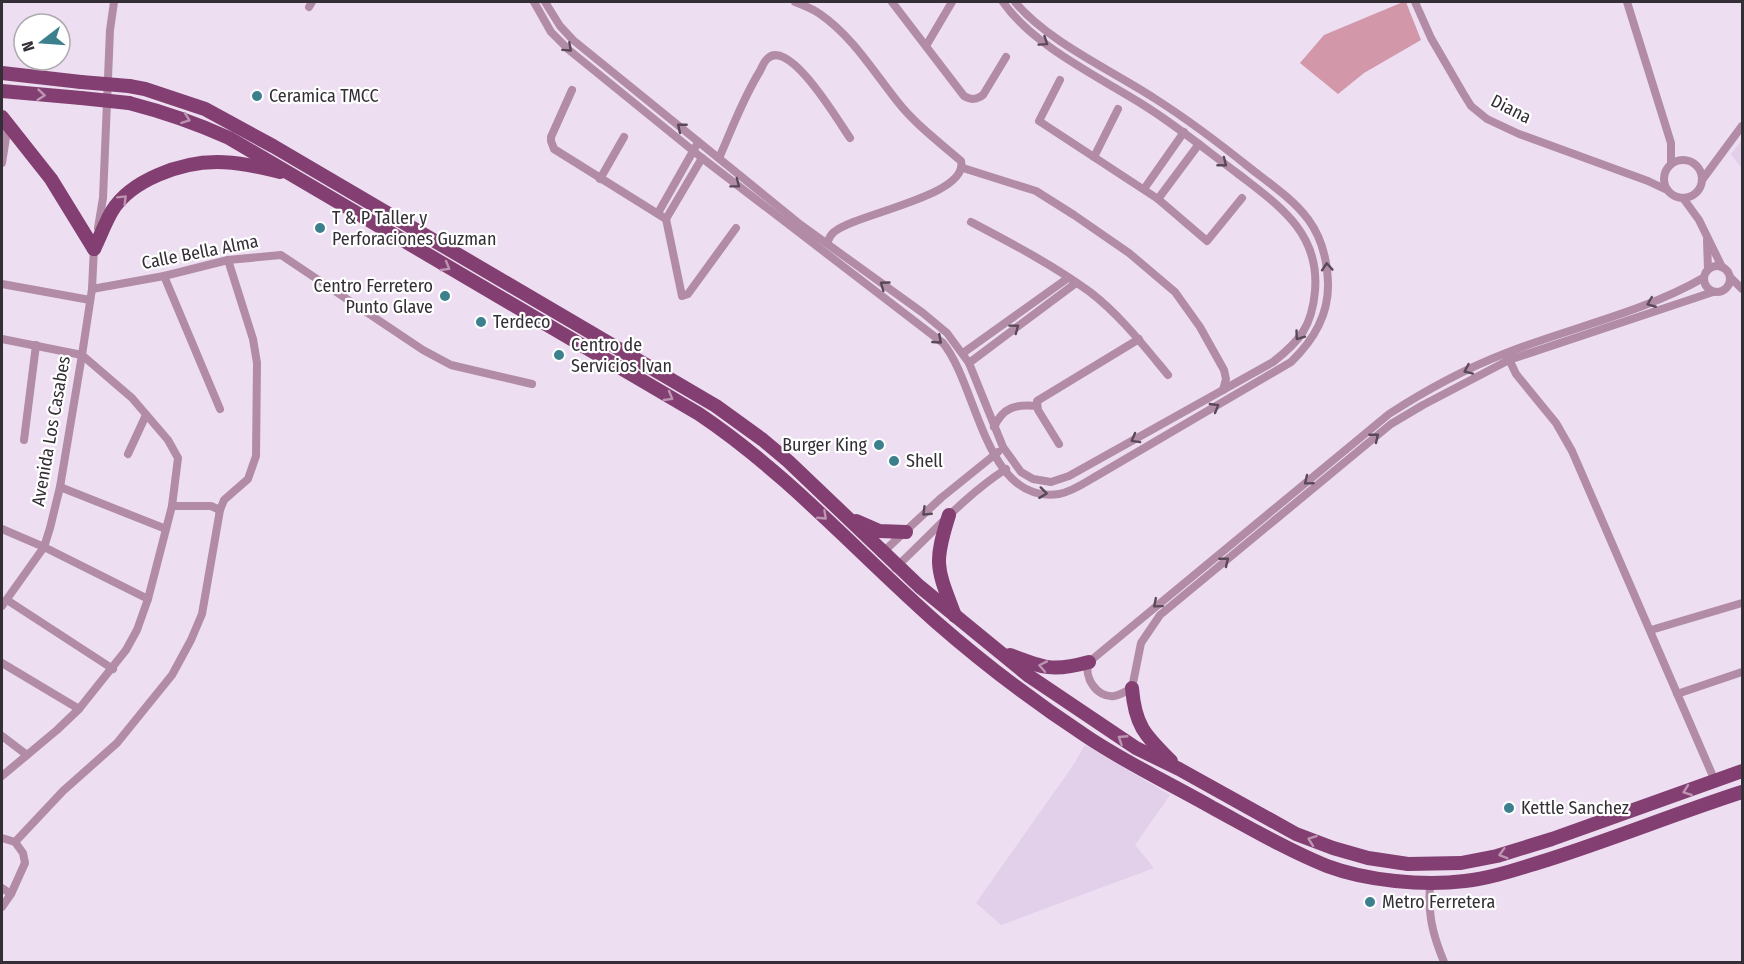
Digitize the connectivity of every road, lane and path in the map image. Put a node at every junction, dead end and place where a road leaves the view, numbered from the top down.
1 (114, 2) edge
2 (534, 2) edge
3 (545, 2) edge
4 (795, 2) edge
5 (892, 2) edge
6 (952, 2) edge
7 (1003, 2) edge
8 (1016, 2) edge
9 (1415, 2) edge
10 (1627, 2) edge
11 (926, 46) junction
12 (1006, 57) dead end
13 (2, 73) edge
14 (1060, 80) dead end
15 (572, 90) dead end
16 (2, 91) edge
17 (1119, 109) dead end
18 (5, 121) edge
19 (1743, 126) edge
20 (1184, 132) junction
21 (624, 137) dead end
22 (850, 138) dead end
23 (698, 141) junction
24 (1671, 143) junction
25 (1199, 144) junction
26 (693, 150) junction
27 (1094, 157) junction
28 (702, 158) junction
29 (719, 158) junction
30 (1685, 160) junction
31 (2, 163) edge
32 (1671, 163) junction
33 (1713, 164) junction
34 (1696, 165) junction
35 (963, 168) junction
36 (291, 174) junction
37 (1663, 176) junction
38 (600, 179) junction
39 (1702, 180) junction
40 (1648, 181) junction
41 (1144, 189) junction
42 (1667, 190) junction
43 (1697, 191) junction
44 (1242, 198) dead end
45 (1683, 198) junction
46 (1158, 199) junction
47 (662, 216) junction
48 (1699, 220) junction
49 (971, 222) dead end
50 (736, 228) dead end
51 (1707, 237) junction
52 (827, 243) junction
53 (94, 249) junction
54 (228, 260) junction
55 (1722, 267) junction
56 (1708, 269) junction
57 (165, 276) junction
58 (1730, 277) junction
59 (1703, 278) junction
60 (1072, 280) junction
61 (2, 284) edge
62 (92, 289) junction
63 (1726, 289) junction
64 (1743, 289) edge
65 (1713, 292) junction
66 (90, 300) junction
67 (2, 339) edge
68 (1139, 339) junction
69 (36, 345) junction
70 (963, 353) junction
71 (82, 355) junction
72 (1508, 357) junction
73 (969, 363) junction
74 (1168, 375) dead end
75 (532, 384) dead end
76 (1223, 390) junction
77 (1037, 405) junction
78 (220, 410) dead end
79 (146, 415) junction
80 (994, 427) junction
81 (24, 440) dead end
82 (1059, 444) dead end
83 (1003, 447) junction
84 (128, 454) dead end
85 (994, 455) junction
86 (1014, 464) junction
87 (1004, 471) junction
88 (60, 487) junction
89 (953, 489) junction
90 (963, 501) junction
91 (172, 506) junction
92 (220, 510) junction
93 (845, 514) junction
94 (949, 515) junction
95 (166, 529) junction
96 (2, 530) edge
97 (906, 532) junction
98 (44, 547) junction
99 (883, 552) junction
100 (872, 562) junction
101 (898, 566) junction
102 (886, 576) junction
103 (148, 599) junction
104 (4, 603) edge
105 (1743, 603) edge
106 (956, 618) junction
107 (1651, 630) junction
108 (999, 651) junction
109 (1089, 662) junction
110 (2, 663) edge
111 (113, 669) junction
112 (1743, 672) edge
113 (1132, 688) junction
114 (1677, 694) junction
115 (79, 709) junction
116 (2, 736) edge
117 (27, 755) junction
118 (1179, 769) junction
119 (1743, 771) edge
120 (2, 776) edge
121 (1715, 781) junction
122 (1743, 792) edge
123 (2, 838) edge
124 (15, 842) junction
125 (1430, 883) junction
126 (2, 888) edge
127 (11, 894) junction
128 (2, 907) edge
129 (1444, 963) edge

1 - 53 street, Avenida Los Casabes
2 -> 26 street
23 -> 3 street
4 - 35 street
5 - 11 street
6 - 11 street
7 -> 20 street
87 -> 8 street
9 - 40 street, Diana
10 - 24 street
11 - 12 street
13 - 93 main road, bridge
14 - 27 street
15 - 38 street
16 -> 36 main road, bridge
17 - 27 street
18 - 31 street
18 - 53 main road
19 - 33 street
20 - 25 street
20 - 41 street
21 - 38 street
22 - 29 street
23 - 26 street
23 - 29 street
24 - 30 street
24 - 32 street
25 - 46 street
25 -> 76 street
26 - 28 street
26 - 47 street
27 - 41 street
28 - 47 street
28 -> 85 street
29 - 52 street
30 - 32 street
30 - 34 street
32 - 37 street
33 - 34 street
33 - 39 street
34 - 39 street
35 - 52 street
35 - 76 street
53 -> 36 main road
36 -> 100 main road
37 - 40 street
37 - 42 street
38 - 47 street
39 - 43 street
40 - 42 street, Diana
41 - 46 street
42 - 45 street
43 - 45 street
43 - 48 street
44 - 46 street
45 - 48 street
47 - 50 street
48 - 51 street
49 - 60 street
51 - 55 street
51 - 56 street
70 -> 52 street
53 - 62 street, Avenida Los Casabes
54 - 57 street, Calle Bella Alma
54 - 75 street, Calle Bella Alma
54 - 92 street
55 - 56 street
55 - 58 street
56 - 59 street
57 - 62 street, Calle Bella Alma
57 - 78 street
58 - 63 street
58 - 64 street
59 - 65 street
59 -> 72 street
60 - 68 street
60 - 70 street
73 -> 60 street
61 - 66 street
62 - 66 street, Avenida Los Casabes
63 - 64 street
63 - 65 street
65 - 72 street
66 - 71 street, Avenida Los Casabes
67 - 69 street
68 - 74 street
68 - 77 street
69 - 71 street
69 - 81 street
70 - 73 street
71 - 79 street
71 - 88 street, Avenida Los Casabes
72 - 107 street
72 -> 109 street
113 -> 72 street
73 - 80 street
76 -> 86 street
77 - 80 street
77 - 82 street
79 - 84 street
79 - 91 street
80 - 83 street
83 - 85 street
83 - 86 street
85 - 87 street
85 - 89 street
86 - 87 street
87 - 90 street
88 - 95 street
88 - 98 street, Avenida Los Casabes
89 - 90 street
89 -> 97 street
90 - 94 street
91 - 92 street
91 - 95 street
92 - 124 street
93 - 97 main road
93 - 99 main road
94 - 101 street
94 - 106 main road
95 - 103 street
96 - 98 street
97 - 99 street
98 - 103 street
98 - 104 street, Avenida Los Casabes
99 - 100 street
99 - 101 main road
100 - 102 main road
101 - 102 street
101 - 106 main road
102 - 125 main road
103 - 111 street
104 - 111 street
105 - 107 street
106 - 108 main road
107 - 114 street
109 -> 108 main road
118 -> 108 main road
109 - 113 street
110 - 115 street
111 - 115 street
112 - 114 street
113 - 118 main road
114 - 121 street
115 - 117 street
116 - 117 street
117 - 120 street
121 -> 118 main road
119 - 121 main road
122 - 125 main road
123 - 124 street
124 - 127 street
125 - 129 street
126 - 127 street
127 - 128 street

